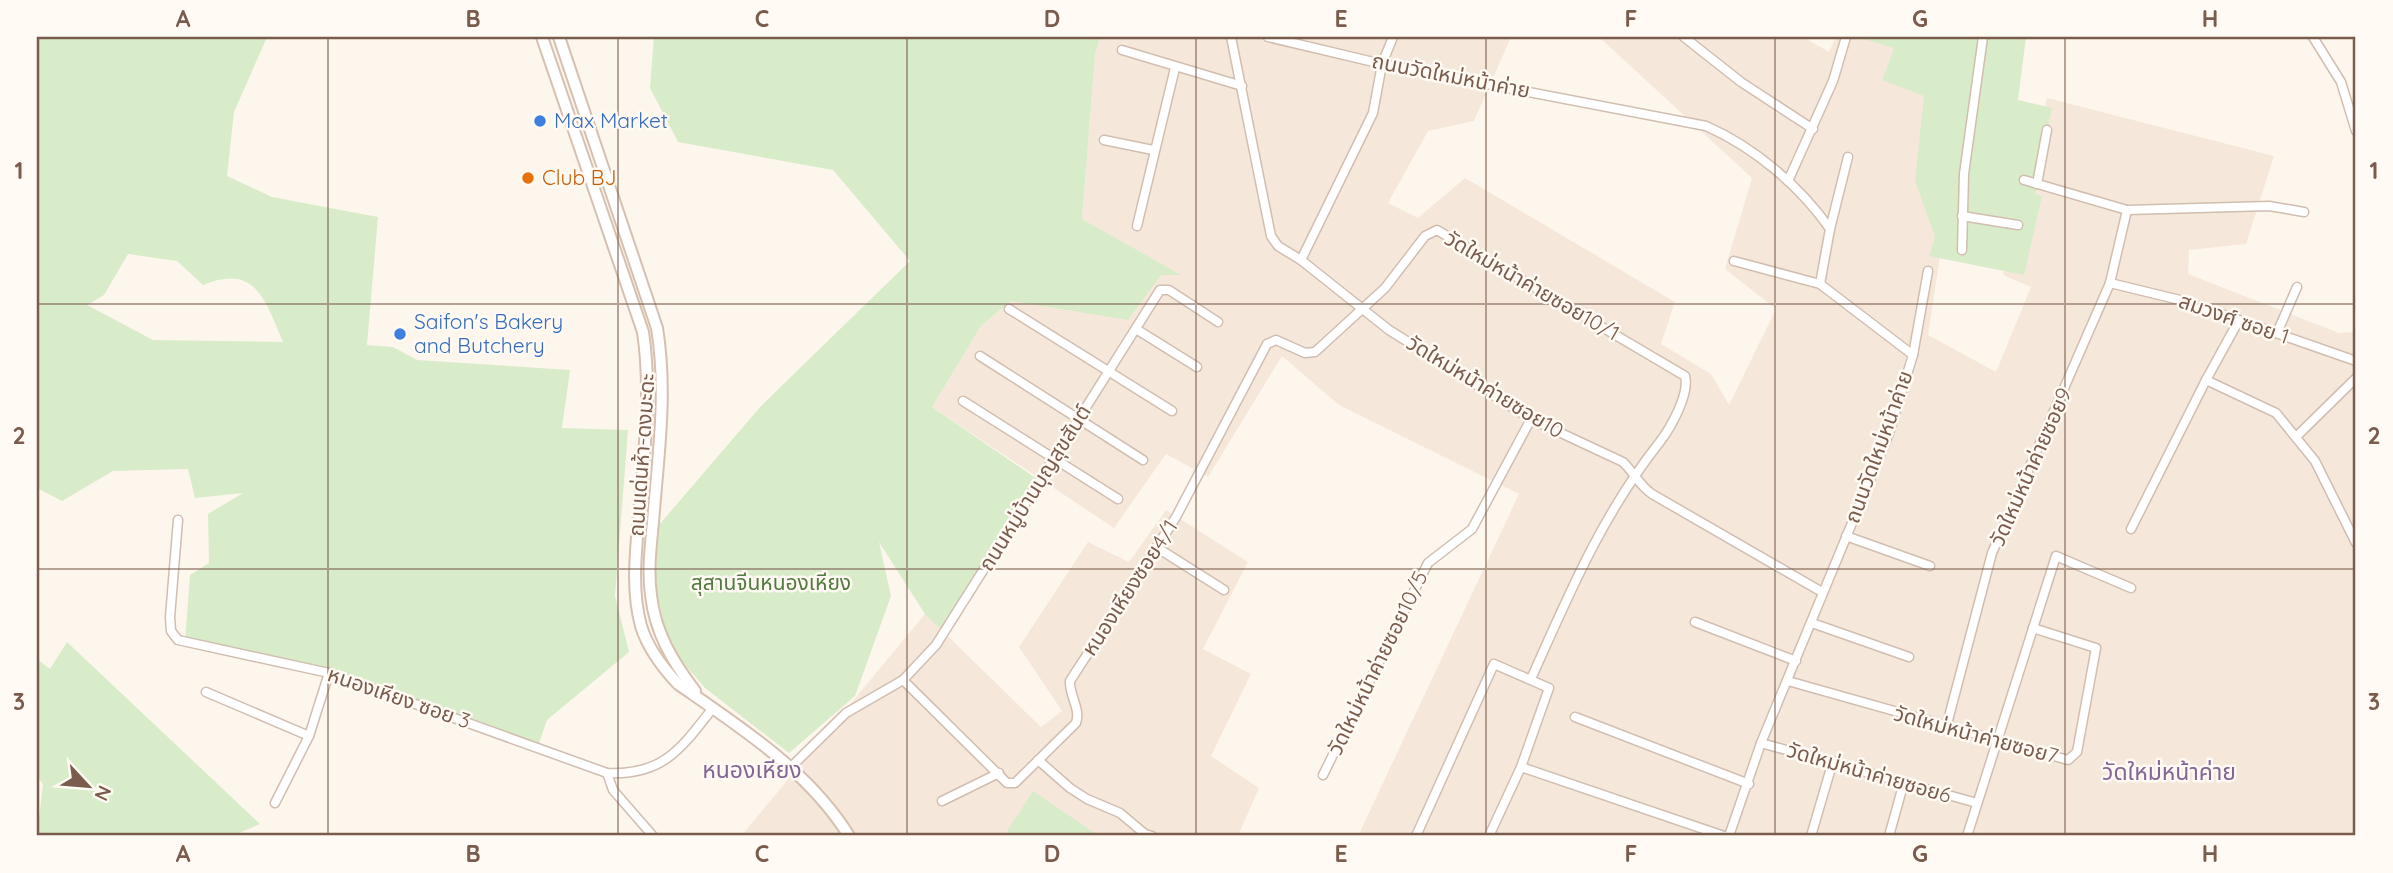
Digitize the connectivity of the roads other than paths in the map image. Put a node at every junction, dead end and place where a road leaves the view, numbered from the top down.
1 (542, 37) edge
2 (559, 37) edge
3 (1231, 37) edge
4 (1268, 37) edge
5 (1394, 37) edge
6 (1684, 37) edge
7 (1846, 37) edge
8 (1983, 37) edge
9 (2313, 37) edge
10 (1122, 50) dead end
11 (1382, 64) junction
12 (1175, 68) junction
13 (1242, 86) junction
14 (1813, 129) junction
15 (2356, 129) edge
16 (2047, 130) dead end
17 (1104, 140) dead end
18 (1153, 150) junction
19 (1848, 156) dead end
20 (2024, 180) dead end
21 (1788, 181) junction
22 (2037, 184) junction
23 (2127, 210) junction
24 (2304, 212) dead end
25 (1962, 216) junction
26 (2018, 225) dead end
27 (1137, 226) dead end
28 (1830, 229) junction
29 (1962, 250) dead end
30 (1301, 260) junction
31 (1734, 261) dead end
32 (1928, 271) dead end
33 (2110, 283) junction
34 (1821, 284) junction
35 (2297, 287) dead end
36 (1009, 309) dead end
37 (1362, 309) junction
38 (2239, 320) junction
39 (1218, 322) dead end
40 (1136, 329) junction
41 (2277, 333) junction
42 (1913, 355) junction
43 (980, 356) dead end
44 (2356, 361) edge
45 (1197, 367) dead end
46 (1109, 372) junction
47 (2356, 378) edge
48 (2206, 380) junction
49 (963, 401) dead end
50 (1172, 411) dead end
51 (1079, 419) junction
52 (1531, 419) junction
53 (2297, 436) junction
54 (1054, 459) junction
55 (1143, 460) dead end
56 (1635, 474) junction
57 (1118, 499) dead end
58 (178, 520) dead end
59 (2131, 529) dead end
60 (1846, 536) junction
61 (2356, 543) edge
62 (1157, 547) junction
63 (1930, 566) dead end
64 (635, 576) junction
65 (650, 576) junction
66 (2131, 588) dead end
67 (1224, 590) dead end
68 (1822, 592) junction
69 (1695, 622) dead end
70 (1812, 623) junction
71 (2033, 628) junction
72 (1909, 657) dead end
73 (1796, 661) junction
74 (329, 673) junction
75 (1531, 679) junction
76 (903, 680) junction
77 (1788, 681) junction
78 (206, 692) dead end
79 (700, 699) junction
80 (712, 709) junction
81 (1575, 717) dead end
82 (1946, 728) junction
83 (309, 736) junction
84 (1997, 741) junction
85 (1761, 743) junction
86 (1038, 760) junction
87 (1833, 761) junction
88 (791, 767) junction
89 (1521, 767) junction
90 (607, 773) junction
91 (999, 773) junction
92 (1323, 775) dead end
93 (1904, 782) junction
94 (1749, 784) junction
95 (942, 801) dead end
96 (275, 803) dead end
97 (1977, 803) junction
98 (653, 836) edge
99 (849, 836) edge
100 (1152, 836) edge
101 (1416, 836) edge
102 (1489, 836) edge
103 (1726, 836) edge
104 (1811, 836) edge
105 (1889, 836) edge
106 (1967, 836) edge

1 - 64 main road, ถนนเด่นห้า-ดงมะดะ
2 - 65 main road, ถนนเด่นห้า-ดงมะดะ
3 - 13 street, วัดใหม่หน้าค่ายซอย10
4 - 11 street, ถนนวัดใหม่หน้าค่าย
5 - 11 street
6 - 14 street
7 - 14 street
8 - 25 street
9 - 15 street
10 - 12 street
11 - 21 street, ถนนวัดใหม่หน้าค่าย
11 - 30 street
12 - 13 street
12 - 18 street
13 - 30 street, วัดใหม่หน้าค่ายซอย10
14 - 21 street
16 - 22 street
17 - 18 street
18 - 27 street
19 - 28 street
20 - 22 street
21 - 28 street, ถนนวัดใหม่หน้าค่าย
22 - 23 street
23 - 24 street
23 - 33 street, วัดใหม่หน้าค่ายซอย9
25 - 26 street
25 - 29 street
28 - 34 street
30 - 37 street, วัดใหม่หน้าค่ายซอย10
31 - 34 street
32 - 42 street
33 - 38 street, สมวงศ์ ซอย 1
33 - 82 street, วัดใหม่หน้าค่ายซอย9
34 - 42 street, ถนนวัดใหม่หน้าค่าย
35 - 41 street
36 - 46 street
37 - 52 street, วัดใหม่หน้าค่ายซอย10
37 - 56 street, วัดใหม่หน้าค่ายซอย10/1
37 - 62 street, หนองเหียงซอย4/1
38 - 41 street, สมวงศ์ ซอย 1
38 - 48 street
39 - 40 street, ถนนหมู่บ้านบุญสุขสันต์
40 - 45 street
40 - 46 street, ถนนหมู่บ้านบุญสุขสันต์
41 - 44 street, สมวงศ์ ซอย 1
42 - 60 street, ถนนวัดใหม่หน้าค่าย
43 - 51 street
46 - 50 street
46 - 51 street, ถนนหมู่บ้านบุญสุขสันต์
47 - 53 street
48 - 53 street
48 - 59 street
49 - 54 street
51 - 54 street, ถนนหมู่บ้านบุญสุขสันต์
51 - 55 street
52 - 56 street, วัดใหม่หน้าค่ายซอย10
52 - 92 street, วัดใหม่หน้าค่ายซอย10/5
53 - 61 street
54 - 57 street
54 - 76 street, ถนนหมู่บ้านบุญสุขสันต์
56 - 68 street, วัดใหม่หน้าค่ายซอย10
56 - 75 street
58 - 74 street, หนองเหียง ซอย 3
60 - 63 street
60 - 68 street, ถนนวัดใหม่หน้าค่าย
62 - 67 street
62 - 86 street, หนองเหียงซอย4/1
64 - 65 main road
64 - 79 main road, ถนนเด่นห้า-ดงมะดะ
65 - 79 main road, ถนนเด่นห้า-ดงมะดะ
66 - 71 street
68 - 70 street, ถนนวัดใหม่หน้าค่าย
69 - 73 street
70 - 72 street
70 - 73 street, ถนนวัดใหม่หน้าค่าย
71 - 84 street
71 - 84 street, วัดใหม่หน้าค่ายซอย7
73 - 77 street, ถนนวัดใหม่หน้าค่าย
74 - 83 street
74 - 90 street, หนองเหียง ซอย 3
75 - 89 street
75 - 101 street
76 - 88 street, ถนนหมู่บ้านบุญสุขสันต์
76 - 91 street
77 - 82 street, วัดใหม่หน้าค่ายซอย7
77 - 85 street, ถนนวัดใหม่หน้าค่าย
78 - 83 street
79 - 80 main road, ถนนเด่นห้า-ดงมะดะ
80 - 88 main road, ถนนเด่นห้า-ดงมะดะ
80 - 90 street, หนองเหียง ซอย 3
81 - 94 street
82 - 84 street, วัดใหม่หน้าค่ายซอย7
83 - 96 street
84 - 97 street
85 - 87 street, วัดใหม่หน้าค่ายซอย6
85 - 94 street, ถนนวัดใหม่หน้าค่าย
86 - 91 street, หนองเหียงซอย4/1
86 - 100 street
87 - 93 street, วัดใหม่หน้าค่ายซอย6
87 - 104 street
88 - 99 main road, ถนนเด่นห้า-ดงมะดะ
89 - 102 street
89 - 103 street
90 - 98 street
91 - 95 street
93 - 97 street, วัดใหม่หน้าค่ายซอย6
93 - 105 street
94 - 103 street, ถนนวัดใหม่หน้าค่าย
97 - 106 street

